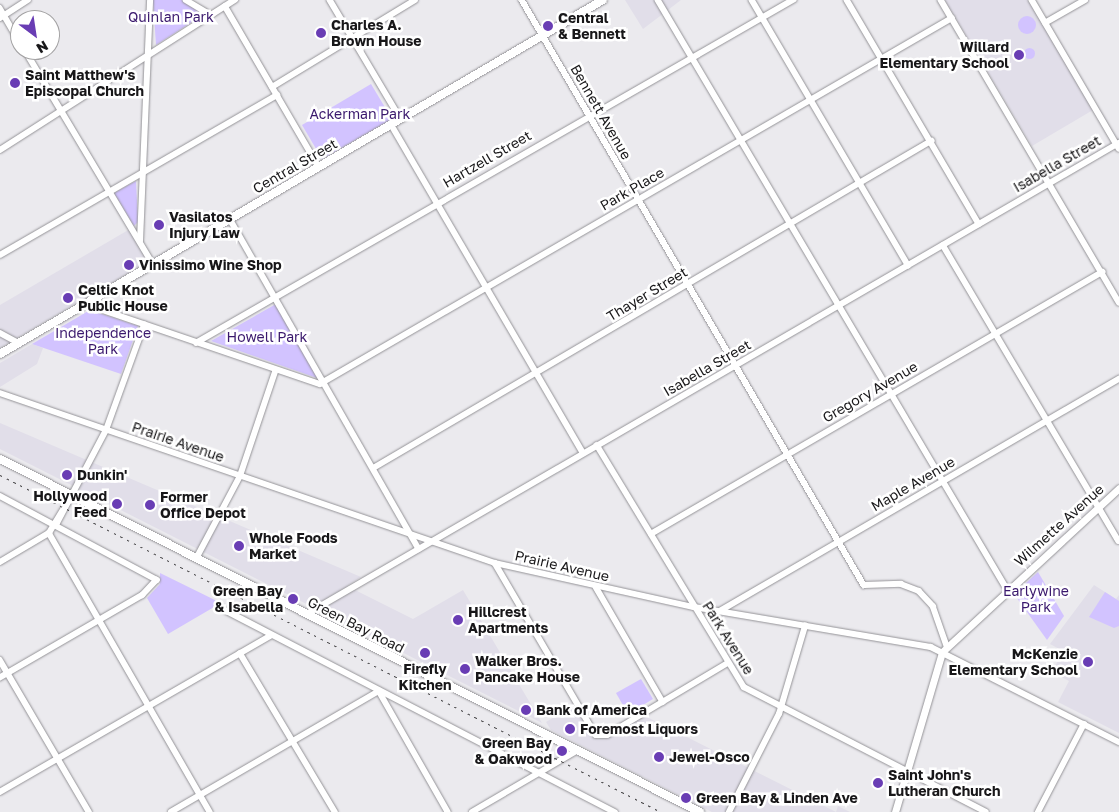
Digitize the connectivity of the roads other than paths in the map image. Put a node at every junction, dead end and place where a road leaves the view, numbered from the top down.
1 (28, 0) edge
2 (150, 0) edge
3 (186, 0) edge
4 (235, 0) edge
5 (330, 0) edge
6 (415, 0) edge
7 (522, 0) edge
8 (603, 0) edge
9 (658, 0) edge
10 (752, 0) edge
11 (793, 0) edge
12 (846, 0) edge
13 (942, 0) edge
14 (1032, 0) edge
15 (1085, 0) edge
16 (225, 6) junction
17 (0, 8) edge
18 (211, 15) junction
19 (2, 17) edge
20 (762, 18) junction
21 (952, 18) junction
22 (1046, 23) junction
23 (10, 28) edge
24 (542, 36) junction
25 (352, 38) junction
26 (150, 54) junction
27 (692, 57) junction
28 (882, 59) junction
29 (30, 60) edge
30 (272, 88) junction
31 (276, 95) junction
32 (811, 100) junction
33 (61, 112) junction
34 (588, 115) junction
35 (401, 119) junction
36 (392, 124) junction
37 (741, 140) junction
38 (931, 142) junction
39 (1118, 145) edge
40 (0, 150) edge
41 (319, 167) junction
42 (142, 173) junction
43 (859, 183) junction
44 (1050, 183) junction
45 (110, 192) junction
46 (638, 201) junction
47 (437, 203) junction
48 (230, 219) junction
49 (790, 223) junction
50 (980, 224) junction
51 (140, 241) junction
52 (943, 245) junction
53 (0, 255) edge
54 (154, 264) junction
55 (908, 265) junction
56 (1102, 272) junction
57 (687, 285) junction
58 (487, 288) junction
59 (275, 296) junction
60 (1119, 302) edge
61 (85, 304) junction
62 (839, 306) junction
63 (144, 325) junction
64 (0, 333) edge
65 (996, 334) junction
66 (19, 343) junction
67 (196, 343) junction
68 (0, 354) edge
69 (735, 366) junction
70 (275, 372) junction
71 (537, 374) junction
72 (1119, 379) edge
73 (325, 382) junction
74 (0, 393) edge
75 (892, 394) junction
76 (1047, 420) junction
77 (106, 430) junction
78 (597, 445) junction
79 (583, 453) junction
80 (787, 455) junction
81 (0, 459) edge
82 (376, 467) junction
83 (240, 476) junction
84 (943, 481) junction
85 (1119, 488) edge
86 (72, 494) junction
87 (0, 496) edge
88 (1099, 507) junction
89 (56, 525) junction
90 (49, 534) junction
91 (651, 534) junction
92 (414, 535) junction
93 (432, 541) junction
94 (1119, 541) edge
95 (838, 542) junction
96 (419, 549) junction
97 (197, 557) junction
98 (0, 562) edge
99 (495, 563) junction
100 (596, 587) junction
101 (1007, 590) junction
102 (220, 607) dead end
103 (694, 607) junction
104 (720, 611) junction
105 (307, 614) junction
106 (99, 620) junction
107 (805, 626) junction
108 (270, 636) junction
109 (947, 646) junction
110 (942, 652) junction
111 (240, 653) junction
112 (0, 660) edge
113 (728, 663) junction
114 (8, 673) junction
115 (0, 678) edge
116 (379, 691) junction
117 (663, 702) junction
118 (781, 708) junction
119 (149, 709) junction
120 (1084, 724) junction
121 (293, 742) junction
122 (1119, 742) edge
123 (578, 750) junction
124 (57, 759) junction
125 (907, 772) junction
126 (539, 773) junction
127 (0, 792) edge
128 (200, 795) junction
129 (88, 812) edge
130 (171, 812) edge
131 (210, 812) edge
132 (336, 812) edge
133 (448, 812) edge
134 (472, 812) edge
135 (615, 812) edge
136 (700, 812) edge
137 (729, 812) edge
138 (895, 812) edge
139 (986, 812) edge
140 (1038, 812) edge

1 - 19 street
2 - 26 street
3 - 18 street
4 - 16 street
5 - 25 street
6 - 25 street
7 - 24 street, Bennett Avenue
8 - 24 main road, Central Street
9 - 27 street
10 - 20 street
11 - 20 street, Hartzell Street
12 - 28 street
13 - 21 street
14 - 22 street
15 - 22 street
16 - 18 street
16 - 30 street
17 - 19 street
18 - 26 street
19 - 23 street
20 - 27 street, Hartzell Street
20 - 32 street
21 - 28 street, Park Place
21 - 44 street
22 - 39 street
24 - 34 street, Bennett Avenue
24 - 35 main road, Central Street
25 - 30 street
25 - 35 street
26 - 33 street
26 - 42 street
27 - 34 street, Hartzell Street
27 - 37 street
28 - 32 street, Park Place
28 - 38 street
29 - 33 street
30 - 31 street
31 - 41 street
31 - 42 street
32 - 37 street, Park Place
32 - 43 street
33 - 40 street
33 - 45 street
34 - 46 street, Bennett Avenue
34 - 47 street, Hartzell Street
35 - 36 main road, Central Street
36 - 41 main road, Central Street
36 - 47 street
37 - 46 street, Park Place
37 - 49 street
38 - 43 street, Thayer Street
38 - 50 street
39 - 44 street, Isabella Street
41 - 48 main road, Central Street
42 - 45 street
42 - 51 street
43 - 49 street, Thayer Street
43 - 55 street
44 - 50 street, Isabella Street
44 - 56 street
45 - 51 street
45 - 53 street
46 - 57 street, Bennett Avenue
46 - 58 street, Park Place
47 - 58 street
47 - 59 street, Hartzell Street
48 - 54 main road, Central Street
48 - 59 street
49 - 57 street, Thayer Street
49 - 62 street
50 - 52 street, Isabella Street
51 - 54 street
52 - 55 street, Isabella Street
52 - 65 street
54 - 61 main road, Central Street
55 - 62 street, Isabella Street
56 - 60 street
56 - 65 street, Gregory Avenue
57 - 69 street, Bennett Avenue
57 - 71 street, Thayer Street
58 - 71 street
58 - 73 street, Park Place
59 - 67 street, Hartzell Street
59 - 73 street
61 - 63 street
61 - 66 main road, Central Street
62 - 69 street, Isabella Street
62 - 75 street
63 - 67 street
63 - 77 street
64 - 66 street
65 - 75 street, Gregory Avenue
65 - 76 street
66 - 68 main road, Central Street
67 - 70 street
69 - 78 street, Isabella Street
69 - 80 street, Bennett Avenue
70 - 73 street
70 - 83 street
71 - 79 street
71 - 82 street, Thayer Street
72 - 76 street, Maple Avenue
73 - 82 street
74 - 77 street, Prairie Avenue
75 - 80 street, Gregory Avenue
75 - 84 street
76 - 84 street, Maple Avenue
76 - 88 street
77 - 83 street, Prairie Avenue
77 - 86 street
78 - 79 street, Isabella Street
78 - 91 street, Park Avenue
79 - 93 street, Isabella Street
80 - 91 street, Gregory Avenue
80 - 95 street, Bennett Avenue
81 - 86 main road, Green Bay Road
82 - 92 street
83 - 92 street, Prairie Avenue
83 - 97 street
84 - 95 street, Maple Avenue
84 - 101 street
85 - 88 street, Wilmette Avenue
86 - 89 street
86 - 97 main road, Green Bay Road
87 - 89 street
88 - 94 street
88 - 101 street, Wilmette Avenue
89 - 90 street
89 - 106 street
90 - 98 street
90 - 106 street
91 - 103 street, Park Avenue
92 - 93 street, Prairie Avenue
92 - 96 street
93 - 96 street, Isabella Street
93 - 99 street, Prairie Avenue
95 - 104 street, Maple Avenue
95 - 109 street, Bennett Avenue
96 - 105 street, Isabella Street
97 - 105 main road, Green Bay Road
99 - 100 street, Prairie Avenue
99 - 117 street
100 - 103 street, Prairie Avenue
100 - 117 street
101 - 109 street, Wilmette Avenue
102 - 108 street
103 - 104 street, Prairie Avenue
103 - 113 street, Park Avenue
104 - 107 street, Prairie Avenue
105 - 123 main road, Green Bay Road
106 - 114 street
106 - 119 street
107 - 110 street, Prairie Avenue
107 - 118 street
108 - 111 street
108 - 116 street
109 - 110 street, Wilmette Avenue
110 - 120 street, Prairie Avenue
110 - 125 street, Wilmette Avenue
111 - 119 street
111 - 121 street
112 - 114 street
113 - 117 street
113 - 118 street, Park Avenue
114 - 115 street
114 - 124 street
116 - 121 street
116 - 126 street
116 - 133 street
118 - 125 street, Park Avenue
118 - 137 street
119 - 124 street
119 - 128 street
120 - 122 street, Prairie Avenue
120 - 140 street
121 - 128 street
121 - 132 street
123 - 126 street
123 - 136 main road, Green Bay Road
124 - 127 street
124 - 129 street
125 - 138 street, Wilmette Avenue
125 - 139 street, Park Avenue
126 - 134 street
126 - 135 street
128 - 130 street
128 - 131 street

